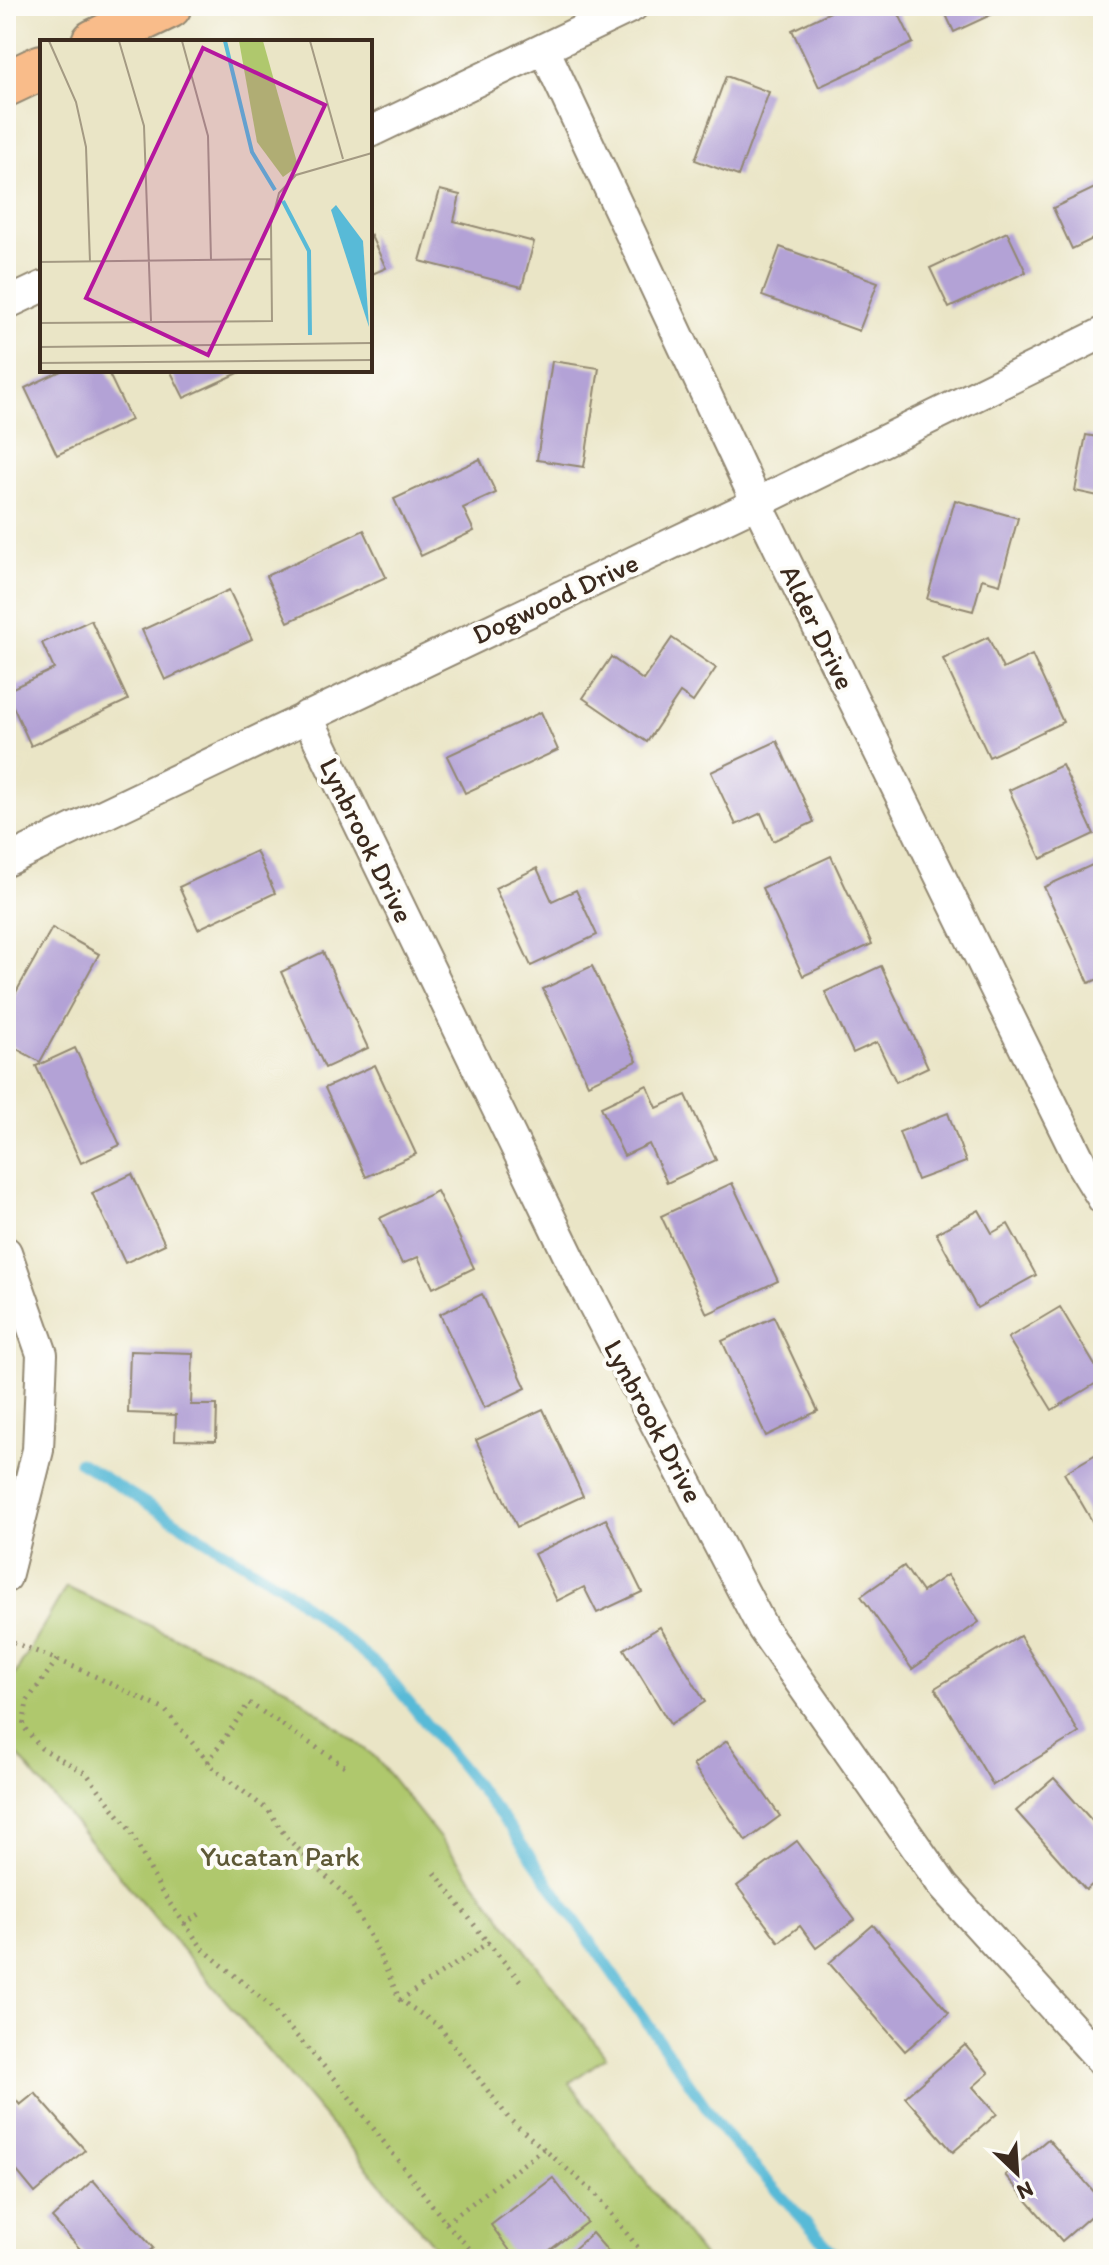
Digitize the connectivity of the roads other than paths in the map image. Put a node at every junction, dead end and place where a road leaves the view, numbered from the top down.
1 (169, 6) edge
2 (633, 6) edge
3 (98, 40) edge
4 (544, 49) junction
5 (40, 68) edge
6 (6, 84) edge
7 (372, 131) edge
8 (40, 288) edge
9 (6, 304) edge
10 (1103, 333) edge
11 (757, 503) junction
12 (307, 716) junction
13 (6, 861) edge
14 (1103, 1199) edge
15 (6, 1252) edge
16 (6, 1577) edge
17 (1103, 2062) edge

1 - 3 highway
2 - 4 street
4 - 7 street
4 - 11 street, Alder Drive
5 - 6 highway
8 - 9 street
10 - 11 street, Dogwood Drive
11 - 12 street, Dogwood Drive
11 - 14 street, Alder Drive
12 - 13 street, Dogwood Drive
12 - 17 street, Lynbrook Drive
15 - 16 street

